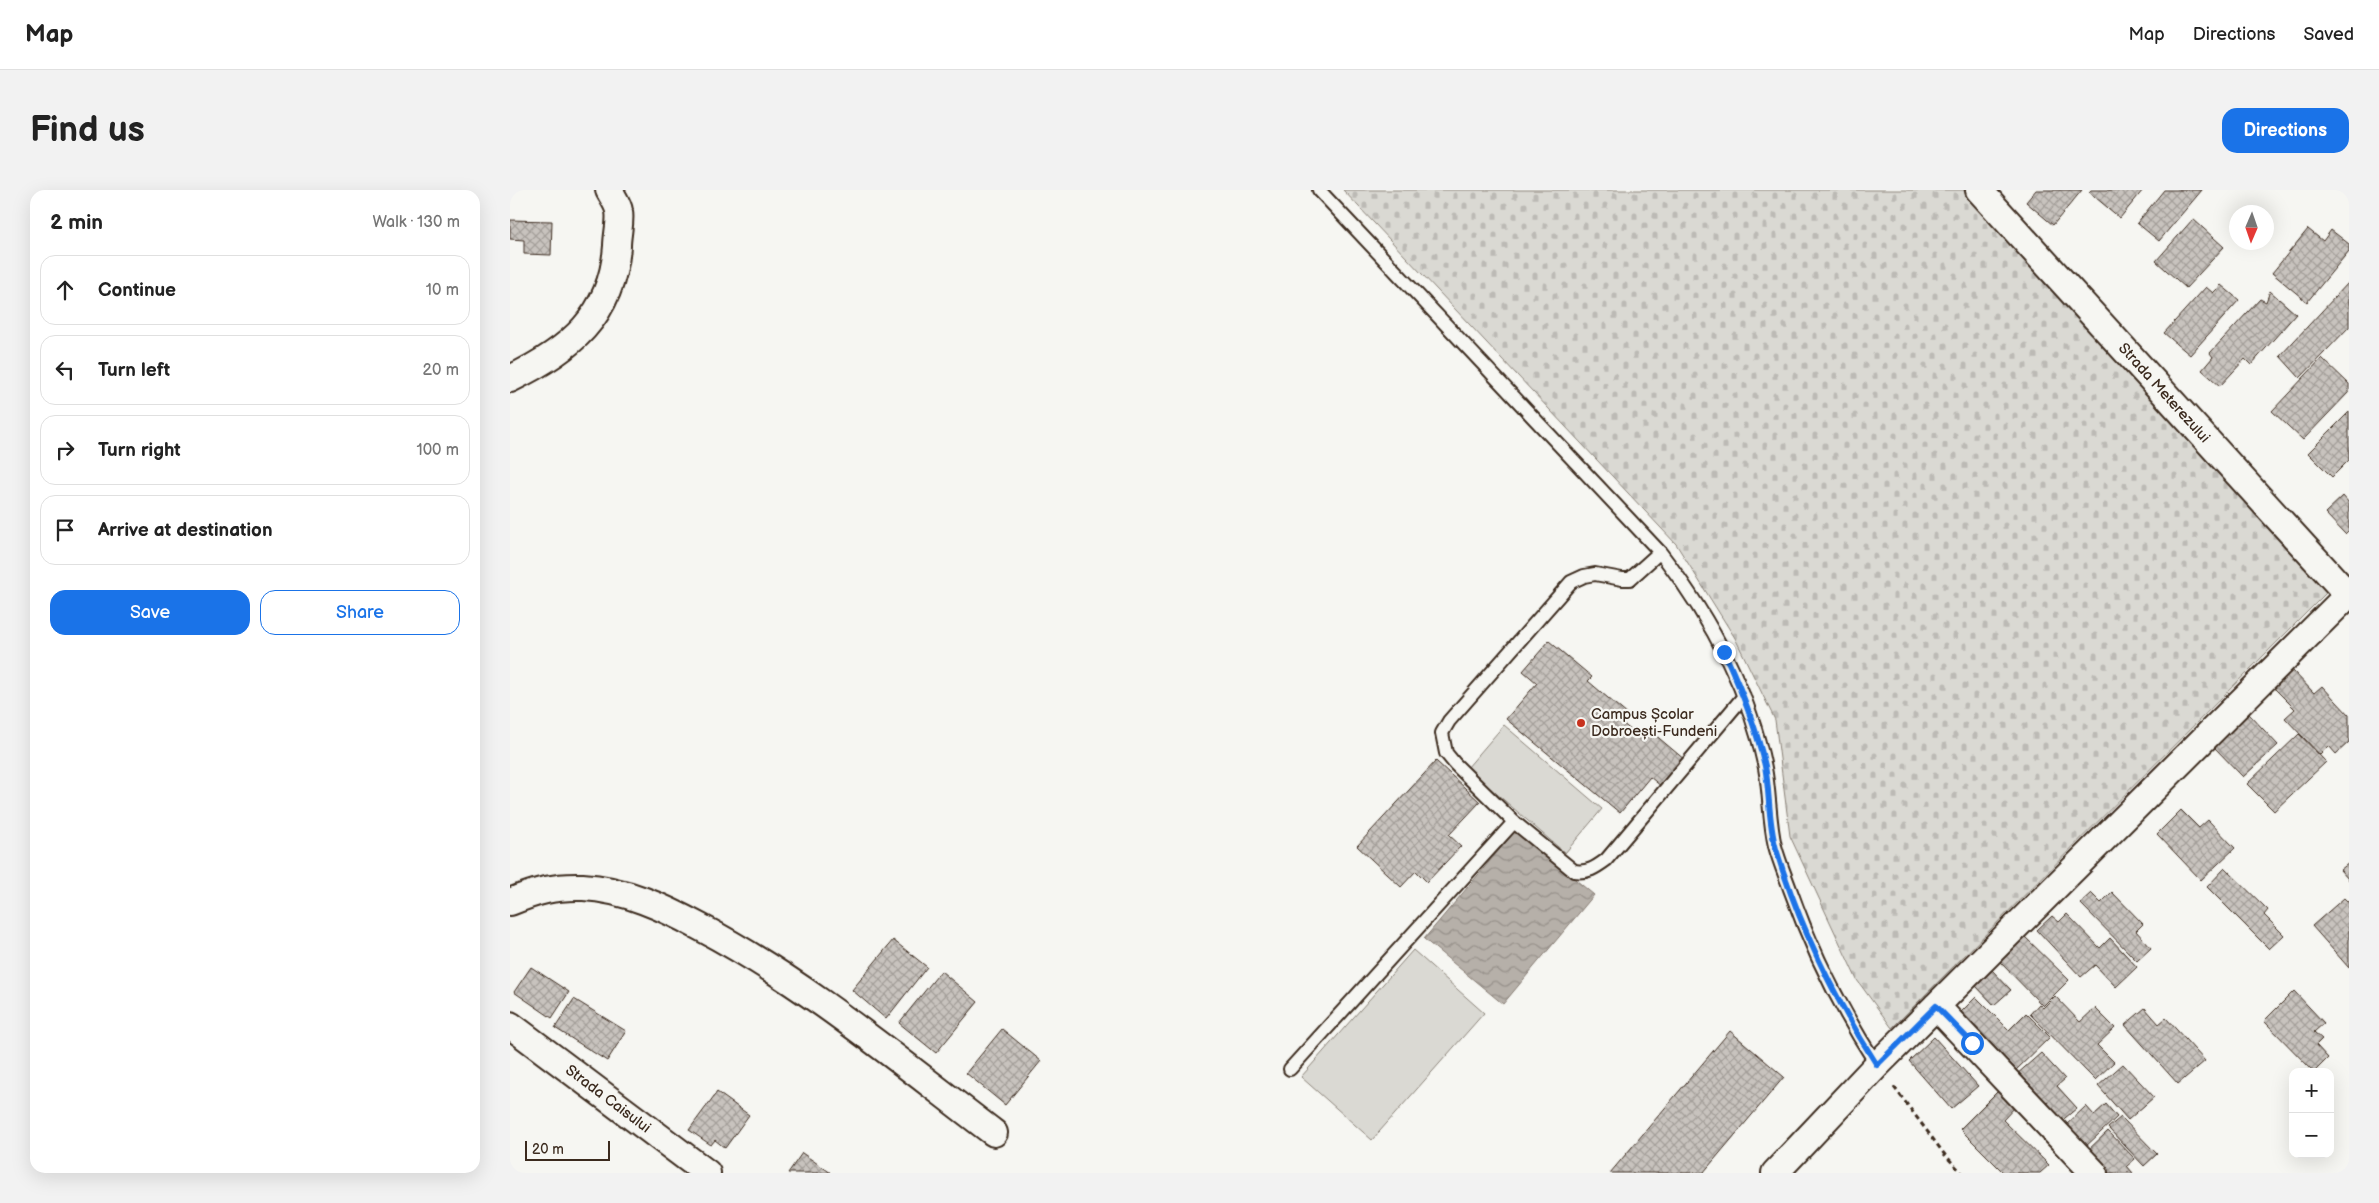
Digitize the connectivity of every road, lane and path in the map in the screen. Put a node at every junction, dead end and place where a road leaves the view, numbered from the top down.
1 (609, 190) edge
2 (1319, 190) edge
3 (1979, 190) edge
4 (510, 379) edge
5 (1660, 552) junction
6 (2348, 596) edge
7 (1744, 696) junction
8 (1514, 822) junction
9 (510, 902) edge
10 (1936, 1006) junction
11 (510, 1025) edge
12 (1877, 1065) junction
13 (1290, 1069) dead end
14 (994, 1133) dead end
15 (707, 1173) edge
16 (1775, 1173) edge
17 (1962, 1173) edge
18 (2094, 1173) edge

1 - 4 street
2 - 5 lane
3 - 6 street, Strada Meterezului
5 - 7 lane
5 - 8 lane
6 - 10 street
7 - 8 lane
7 - 12 lane
8 - 13 lane
9 - 14 street
10 - 12 street
10 - 18 street
11 - 15 street, Strada Caisului
12 - 16 street
12 - 17 path

